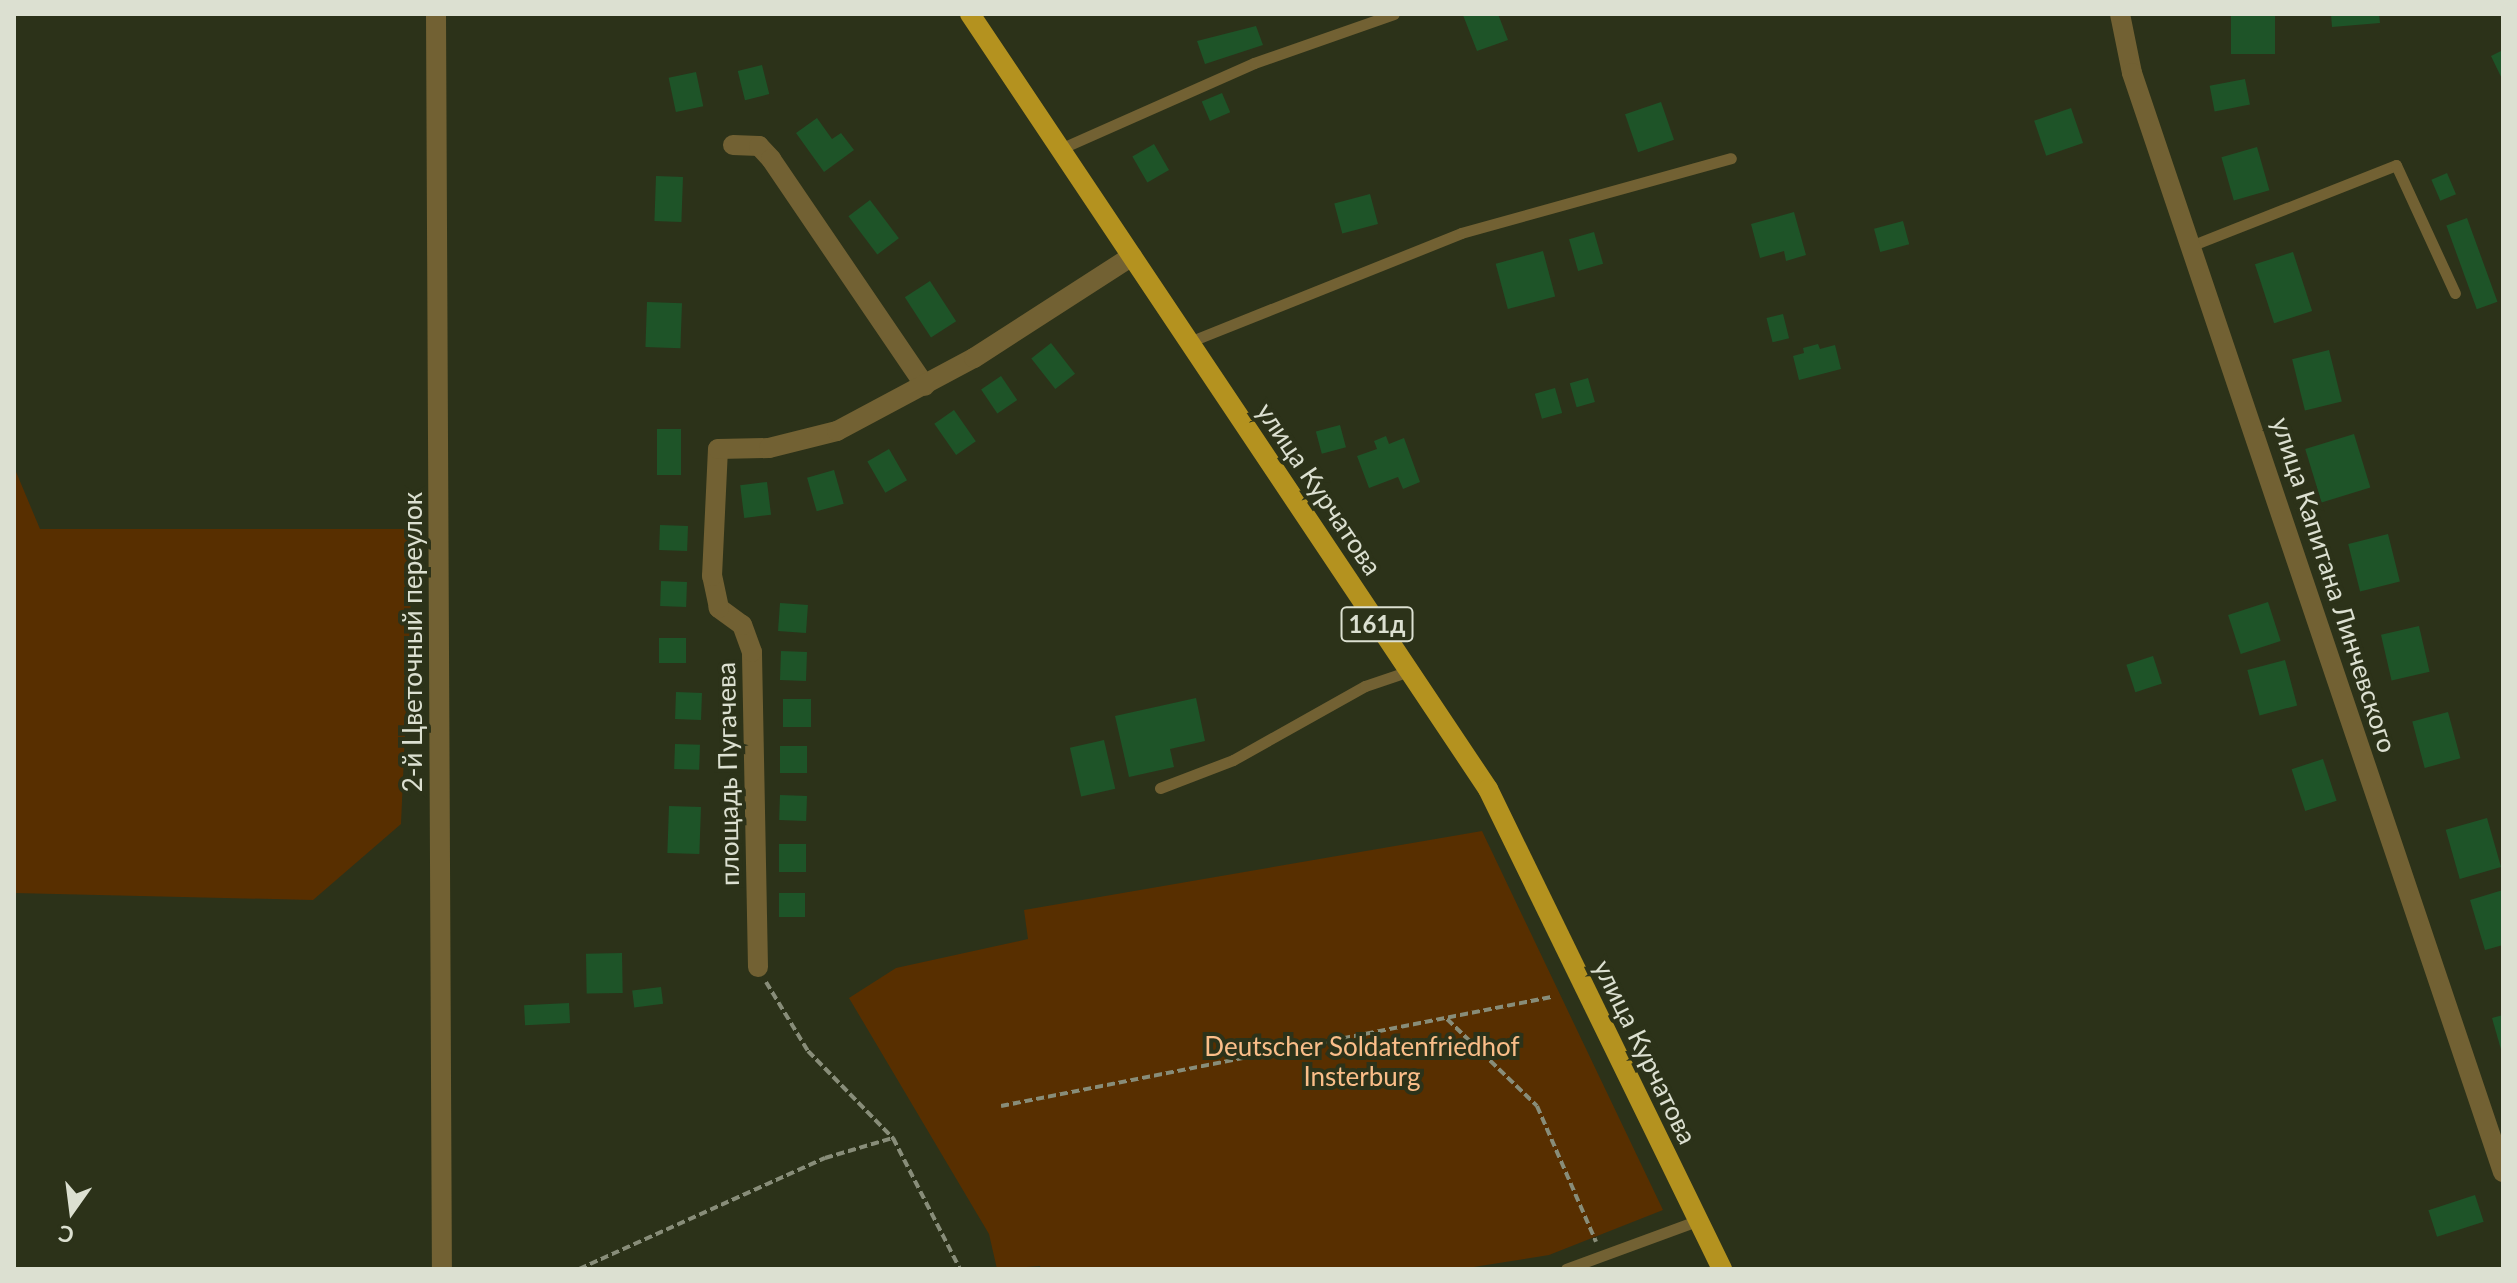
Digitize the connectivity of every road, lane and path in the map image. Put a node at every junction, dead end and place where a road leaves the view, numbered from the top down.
1 (436, 14) edge
2 (970, 14) edge
3 (1394, 14) edge
4 (2120, 14) edge
5 (733, 145) dead end
6 (1060, 149) junction
7 (1731, 158) dead end
8 (2193, 245) junction
9 (1132, 256) junction
10 (2455, 293) dead end
11 (1189, 342) junction
12 (925, 386) junction
13 (1409, 671) junction
14 (1160, 788) dead end
15 (758, 967) joint
16 (1551, 997) dead end
17 (1447, 1019) junction
18 (1001, 1106) dead end
19 (893, 1138) junction
20 (2503, 1172) edge
21 (1699, 1220) junction
22 (1602, 1255) junction
23 (442, 1269) edge
24 (579, 1269) edge
25 (960, 1269) edge
26 (1566, 1269) edge
27 (1722, 1269) edge

1 - 23 street, 2-й Цветочный переулок
2 - 6 main road, улица Курчатова / 161д
3 - 6 lane
4 - 8 street, улица Капитана Линчевского
5 - 12 street
6 - 9 main road, улица Курчатова / 161д
7 - 11 lane
8 - 10 lane
8 - 20 street, улица Капитана Линчевского
9 - 11 main road, улица Курчатова / 161д
9 - 12 street
11 - 13 main road, улица Курчатова / 161д
12 - 15 street, площадь Пугачева
13 - 14 lane
13 - 21 main road, улица Курчатова / 161д
15 - 19 path
16 - 17 path
17 - 18 path
17 - 22 path
19 - 24 path
19 - 25 path
21 - 22 lane
21 - 27 main road, улица Курчатова / 161д
22 - 26 lane

